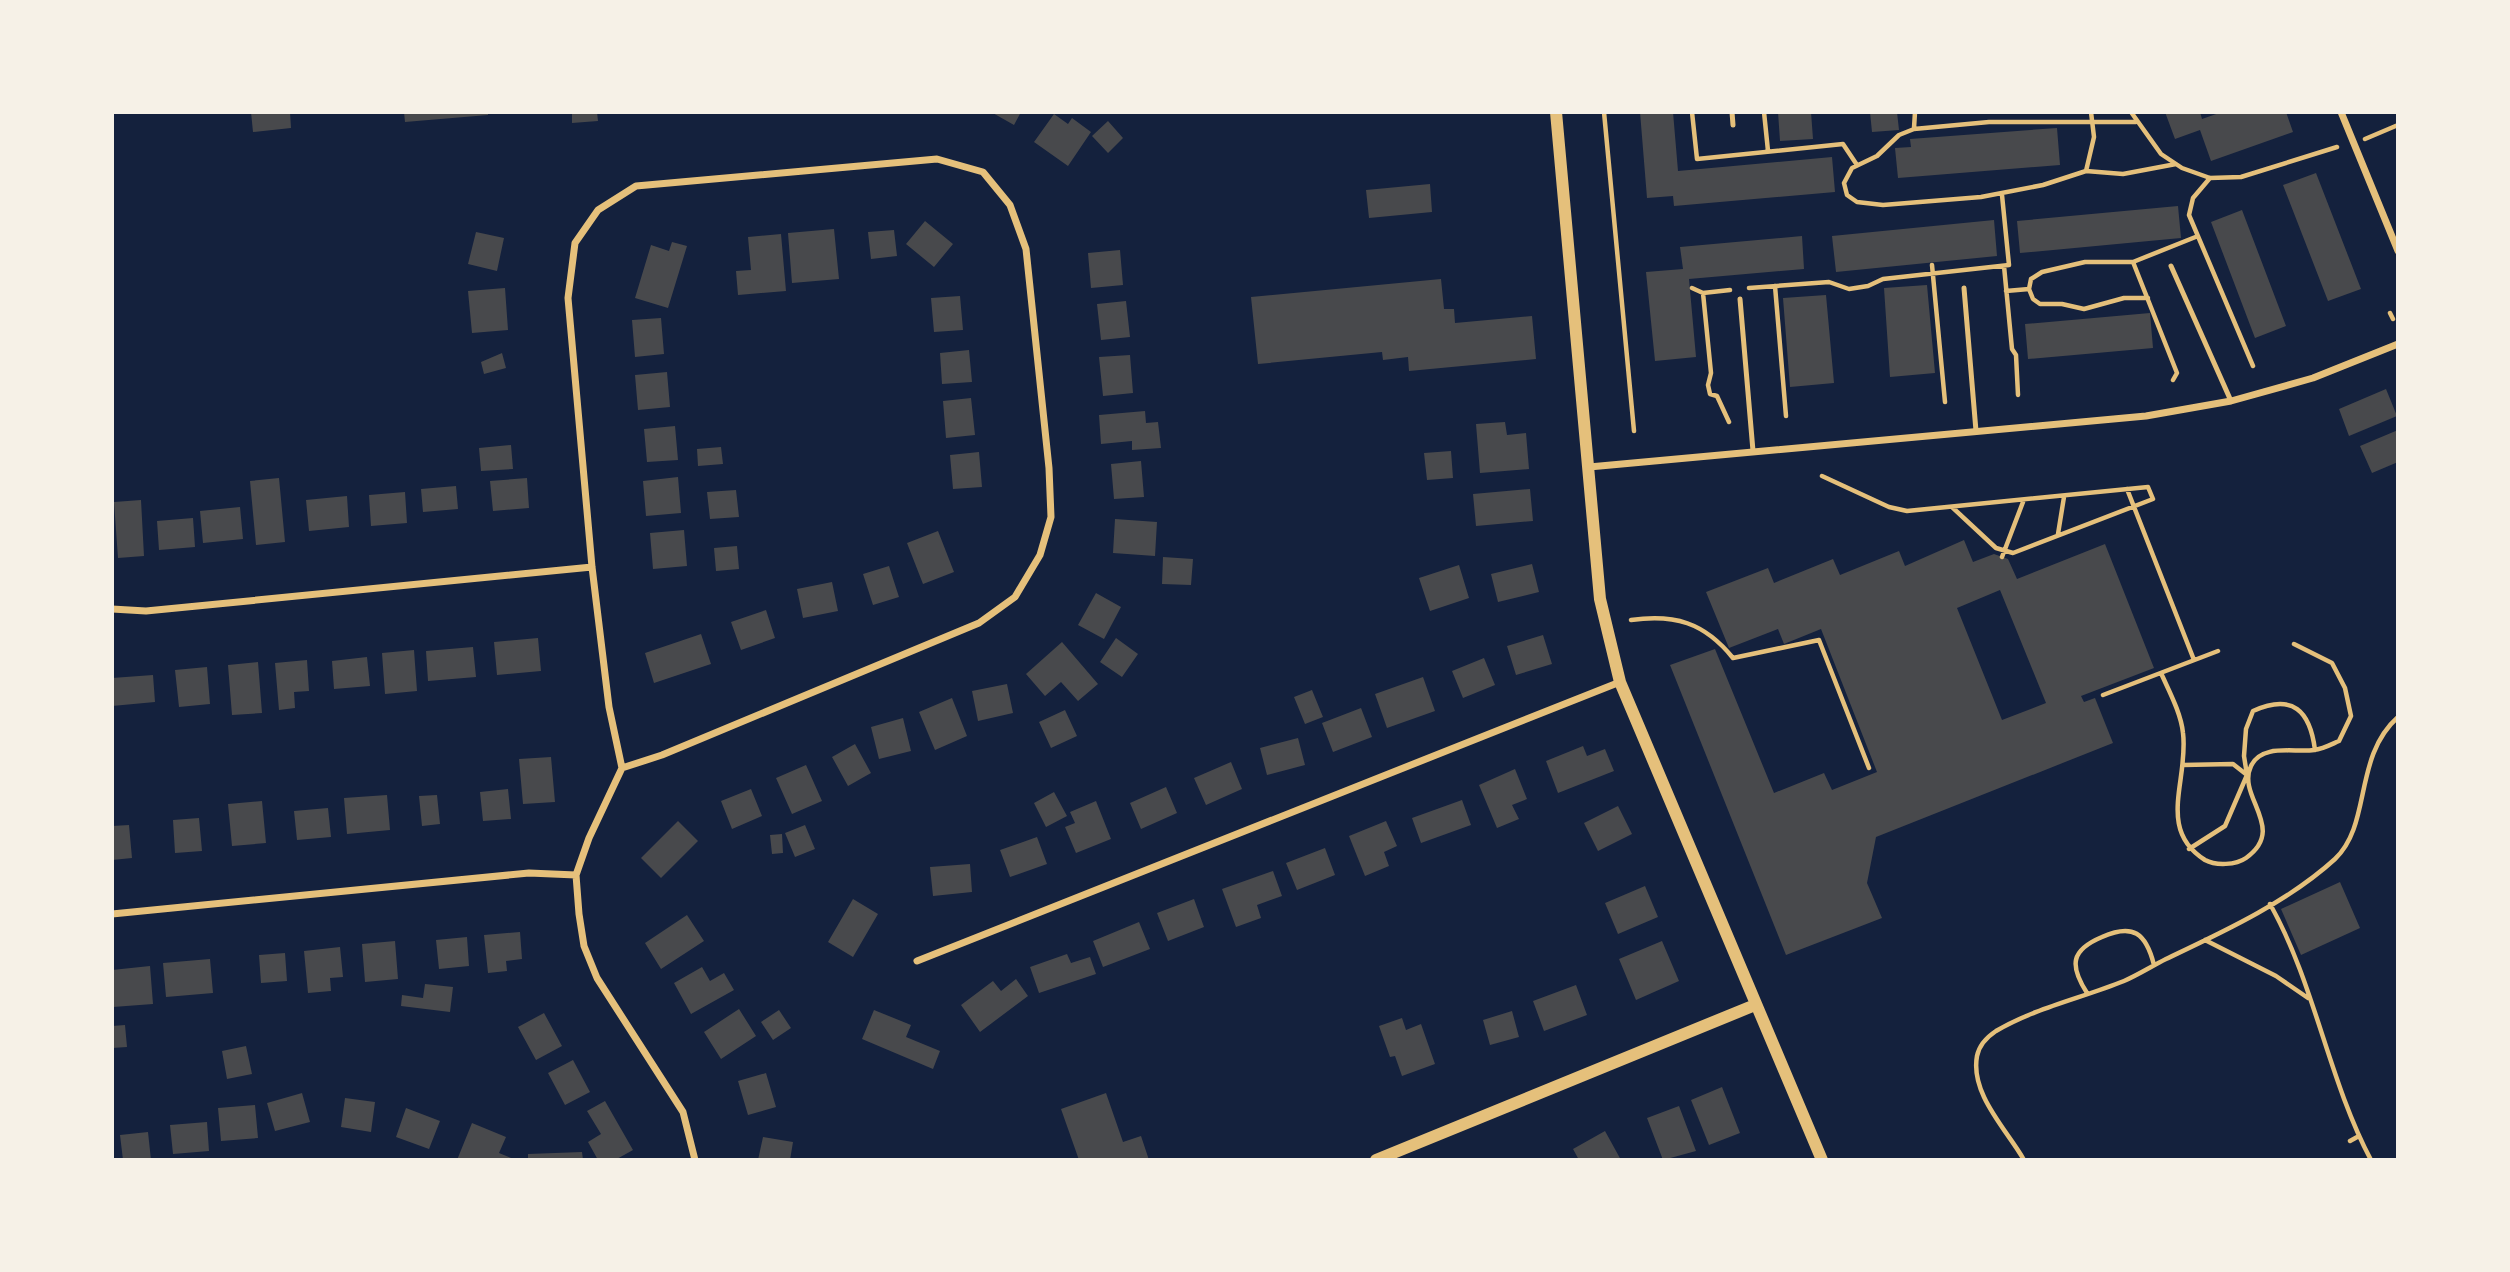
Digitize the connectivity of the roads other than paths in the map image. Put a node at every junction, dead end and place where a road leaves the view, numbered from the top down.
1 (1556, 112) edge
2 (1732, 112) edge
3 (2341, 112) edge
4 (1733, 125) dead end
5 (2398, 251) edge
6 (2171, 266) dead end
7 (1964, 288) dead end
8 (1740, 299) dead end
9 (2398, 344) edge
10 (2231, 401) junction
11 (1976, 431) junction
12 (1753, 451) junction
13 (1589, 467) junction
14 (592, 567) junction
15 (112, 609) edge
16 (1620, 682) junction
17 (622, 768) junction
18 (576, 875) junction
19 (112, 914) edge
20 (917, 961) dead end
21 (1755, 1005) junction
22 (695, 1160) edge
23 (1377, 1160) edge
24 (1822, 1160) edge

1 - 13 street
2 - 4 lane
3 - 5 street
6 - 10 lane
7 - 11 lane
8 - 12 lane
9 - 10 street
10 - 11 street
11 - 12 street
12 - 13 street
13 - 16 street
14 - 15 street
14 - 17 street
14 - 17 street
16 - 20 street
16 - 21 street
17 - 18 street
18 - 19 street
18 - 22 street
21 - 23 street
21 - 24 street

